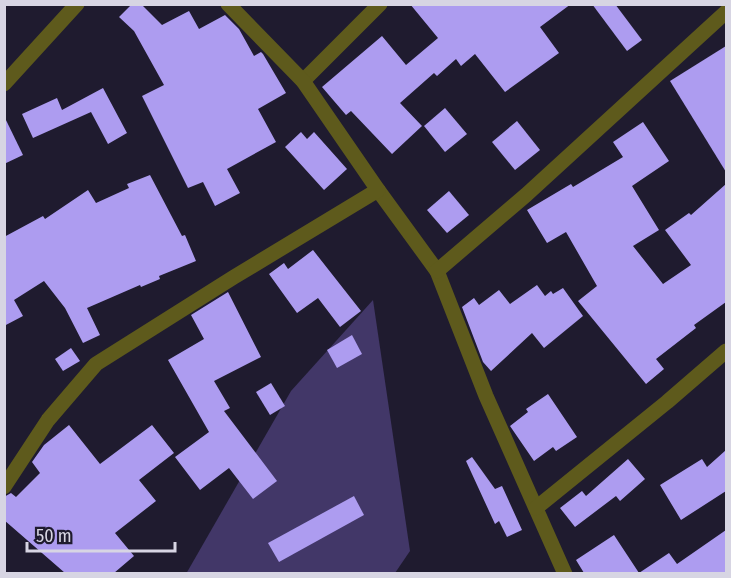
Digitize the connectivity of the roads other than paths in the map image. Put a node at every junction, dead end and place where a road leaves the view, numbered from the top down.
1 (77, 4) edge
2 (228, 4) edge
3 (380, 4) edge
4 (726, 12) edge
5 (303, 81) junction
6 (4, 84) edge
7 (378, 190) junction
8 (437, 271) junction
9 (726, 351) edge
10 (4, 487) edge
11 (536, 508) junction
12 (565, 573) edge

1 - 6 street
2 - 5 street
3 - 5 street
4 - 8 street
5 - 7 street
7 - 8 street
7 - 10 street
8 - 11 street
9 - 11 street
11 - 12 street

